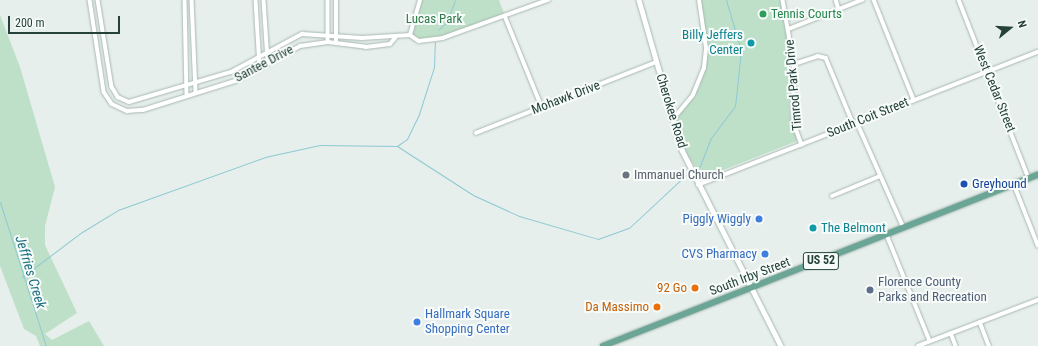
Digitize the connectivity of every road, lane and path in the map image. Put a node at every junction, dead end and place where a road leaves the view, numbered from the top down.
1 (90, 0) edge
2 (98, 0) edge
3 (185, 0) edge
4 (192, 0) edge
5 (256, 0) edge
6 (264, 0) edge
7 (328, 0) edge
8 (336, 0) edge
9 (420, 0) edge
10 (548, 0) edge
11 (639, 0) edge
12 (699, 0) edge
13 (783, 0) edge
14 (836, 0) edge
15 (862, 0) edge
16 (874, 0) edge
17 (959, 0) edge
18 (839, 9) junction
19 (506, 16) junction
20 (789, 29) junction
21 (328, 33) junction
22 (336, 34) junction
23 (410, 35) junction
24 (395, 38) junction
25 (328, 42) junction
26 (336, 43) junction
27 (265, 52) junction
28 (1038, 52) edge
29 (257, 59) junction
30 (268, 61) junction
31 (656, 62) junction
32 (794, 64) junction
33 (260, 68) junction
34 (986, 72) junction
35 (195, 84) junction
36 (187, 86) junction
37 (196, 94) junction
38 (187, 96) junction
39 (914, 100) junction
40 (542, 107) junction
41 (672, 120) junction
42 (855, 122) junction
43 (476, 133) dead end
44 (802, 145) junction
45 (1038, 175) edge
46 (880, 176) junction
47 (1029, 179) junction
48 (1014, 184) junction
49 (698, 186) junction
50 (832, 196) dead end
51 (904, 228) junction
52 (887, 235) junction
53 (1038, 245) edge
54 (751, 287) junction
55 (1038, 300) edge
56 (980, 322) junction
57 (951, 333) junction
58 (930, 342) junction
59 (603, 346) edge
60 (780, 346) edge
61 (918, 346) edge
62 (956, 346) edge
63 (989, 346) edge

1 - 38 street, Santee Drive
2 - 36 street, Santee Drive
3 - 36 street
4 - 35 street
5 - 29 street
6 - 27 street
7 - 21 street
8 - 22 street
9 - 23 street
10 - 19 street, Santee Drive
11 - 31 street, Cherokee Road
12 - 41 street
13 - 20 street, Timrod Park Drive
14 - 18 street
15 - 18 street
16 - 39 street
17 - 34 street, West Cedar Street
18 - 20 street
19 - 23 street, Santee Drive
19 - 40 street
20 - 32 street, Timrod Park Drive
21 - 22 street, Santee Drive
21 - 25 street
21 - 27 street, Santee Drive
22 - 24 street, Santee Drive
22 - 26 street
23 - 24 street, Santee Drive
24 - 26 street, Santee Drive
25 - 26 street, Santee Drive
25 - 30 street, Santee Drive
27 - 29 street, Santee Drive
27 - 30 street
28 - 34 street, South Coit Street
29 - 33 street
29 - 35 street, Santee Drive
30 - 33 street, Santee Drive
31 - 40 street, Mohawk Drive
31 - 41 street, Cherokee Road
32 - 42 street
32 - 44 street, Timrod Park Drive
33 - 37 street, Santee Drive
34 - 39 street, South Coit Street
34 - 47 street, West Cedar Street
35 - 36 street, Santee Drive
35 - 37 street
36 - 38 street
37 - 38 street, Santee Drive
39 - 42 street, South Coit Street
40 - 43 street, Mohawk Drive
41 - 49 street, Cherokee Road
42 - 44 street, South Coit Street
42 - 46 street
44 - 49 street, South Coit Street
45 - 47 main road, South Irby Street / US 52
46 - 50 street
46 - 51 street
47 - 48 main road, South Irby Street / US 52
48 - 51 main road, South Irby Street / US 52
48 - 53 street
49 - 54 street, Cherokee Road
51 - 52 main road, South Irby Street / US 52
52 - 54 main road, South Irby Street / US 52
52 - 58 street
54 - 59 main road, South Irby Street / US 52
54 - 60 street, Cherokee Road
55 - 56 street
56 - 57 street
56 - 63 street
57 - 58 street
57 - 62 street
58 - 61 street

